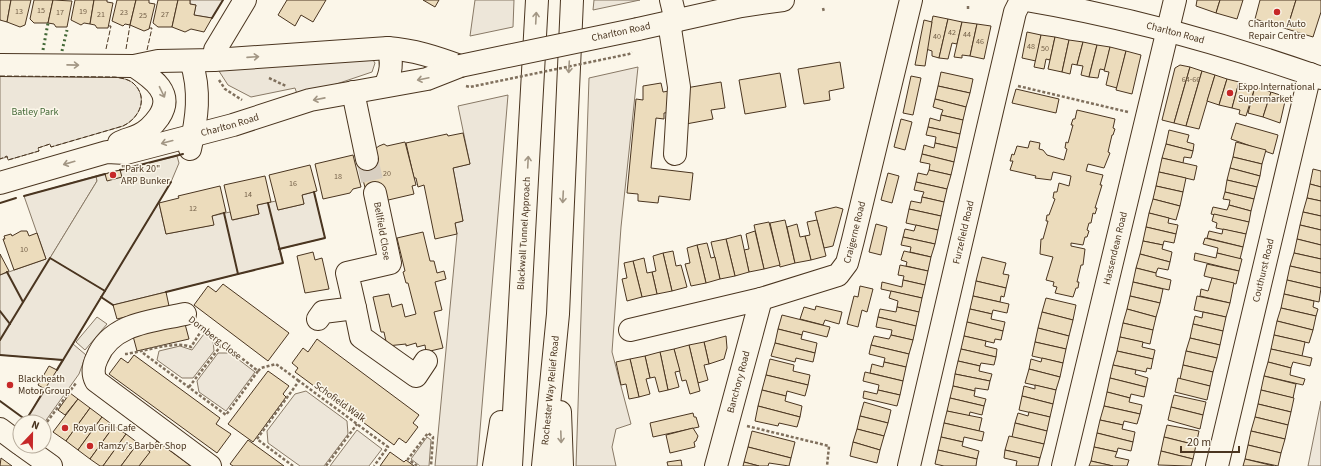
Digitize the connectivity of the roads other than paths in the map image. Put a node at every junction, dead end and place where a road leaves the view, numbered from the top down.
1 (245, 0) edge
2 (537, 0) edge
3 (572, 0) edge
4 (783, 0) edge
5 (911, 0) edge
6 (1021, 0) edge
7 (1026, 0) edge
8 (1175, 0) edge
9 (672, 14) edge
10 (1167, 31) junction
11 (388, 48) junction
12 (214, 60) junction
13 (191, 61) junction
14 (0, 65) edge
15 (134, 66) junction
16 (460, 66) junction
17 (1316, 76) edge
18 (385, 86) junction
19 (353, 92) junction
20 (192, 142) junction
21 (107, 152) junction
22 (675, 154) dead end
23 (367, 159) tunnel mouth
24 (0, 183) edge
25 (375, 193) tunnel mouth
26 (761, 299) junction
27 (355, 308) junction
28 (520, 312) junction
29 (185, 314) road end
30 (558, 314) junction
31 (318, 319) dead end
32 (630, 330) dead end
33 (426, 361) dead end
34 (0, 429) edge
35 (12, 438) edge
36 (34, 454) edge
37 (51, 466) edge
38 (210, 466) edge
39 (494, 466) edge
40 (511, 466) edge
41 (544, 466) edge
42 (562, 466) edge
43 (716, 466) edge
44 (909, 466) edge
45 (1063, 466) edge
46 (1217, 466) edge

1 - 12 main road
28 -> 2 main road, Blackwall Tunnel Approach
3 -> 30 main road
4 - 9 main road, Charlton Road
5 - 26 main road, Craigerne Road
6 - 44 main road, Furzefield Road
7 - 10 main road, Charlton Road
8 - 10 main road, Hassendean Road
9 - 16 main road, Charlton Road, bridge
9 - 22 main road
10 - 17 main road, Charlton Road
10 - 45 main road, Hassendean Road
12 -> 11 main road
11 - 16 main road
11 - 18 main road
12 - 13 main road
13 - 15 main road
13 - 20 main road
14 -> 15 main road
15 -> 21 main road
16 -> 18 main road, Charlton Road
17 - 46 main road, Couthurst Road
18 - 19 main road, Charlton Road
19 -> 20 main road, Charlton Road
19 - 23 main road
20 -> 21 main road, Charlton Road
21 -> 24 main road, Charlton Road
25 - 27 main road, Bellfield Close
26 - 32 main road, Craigerne Road
26 - 43 main road, Banchory Road
27 - 31 main road
27 - 33 main road, Bellfield Close
28 - 39 main road
28 - 40 main road, Blackwall Tunnel Approach
29 - 38 main road, Dornberg Close
30 - 41 main road, Rochester Way Relief Road
30 -> 42 main road
34 - 35 main road
36 - 37 main road

